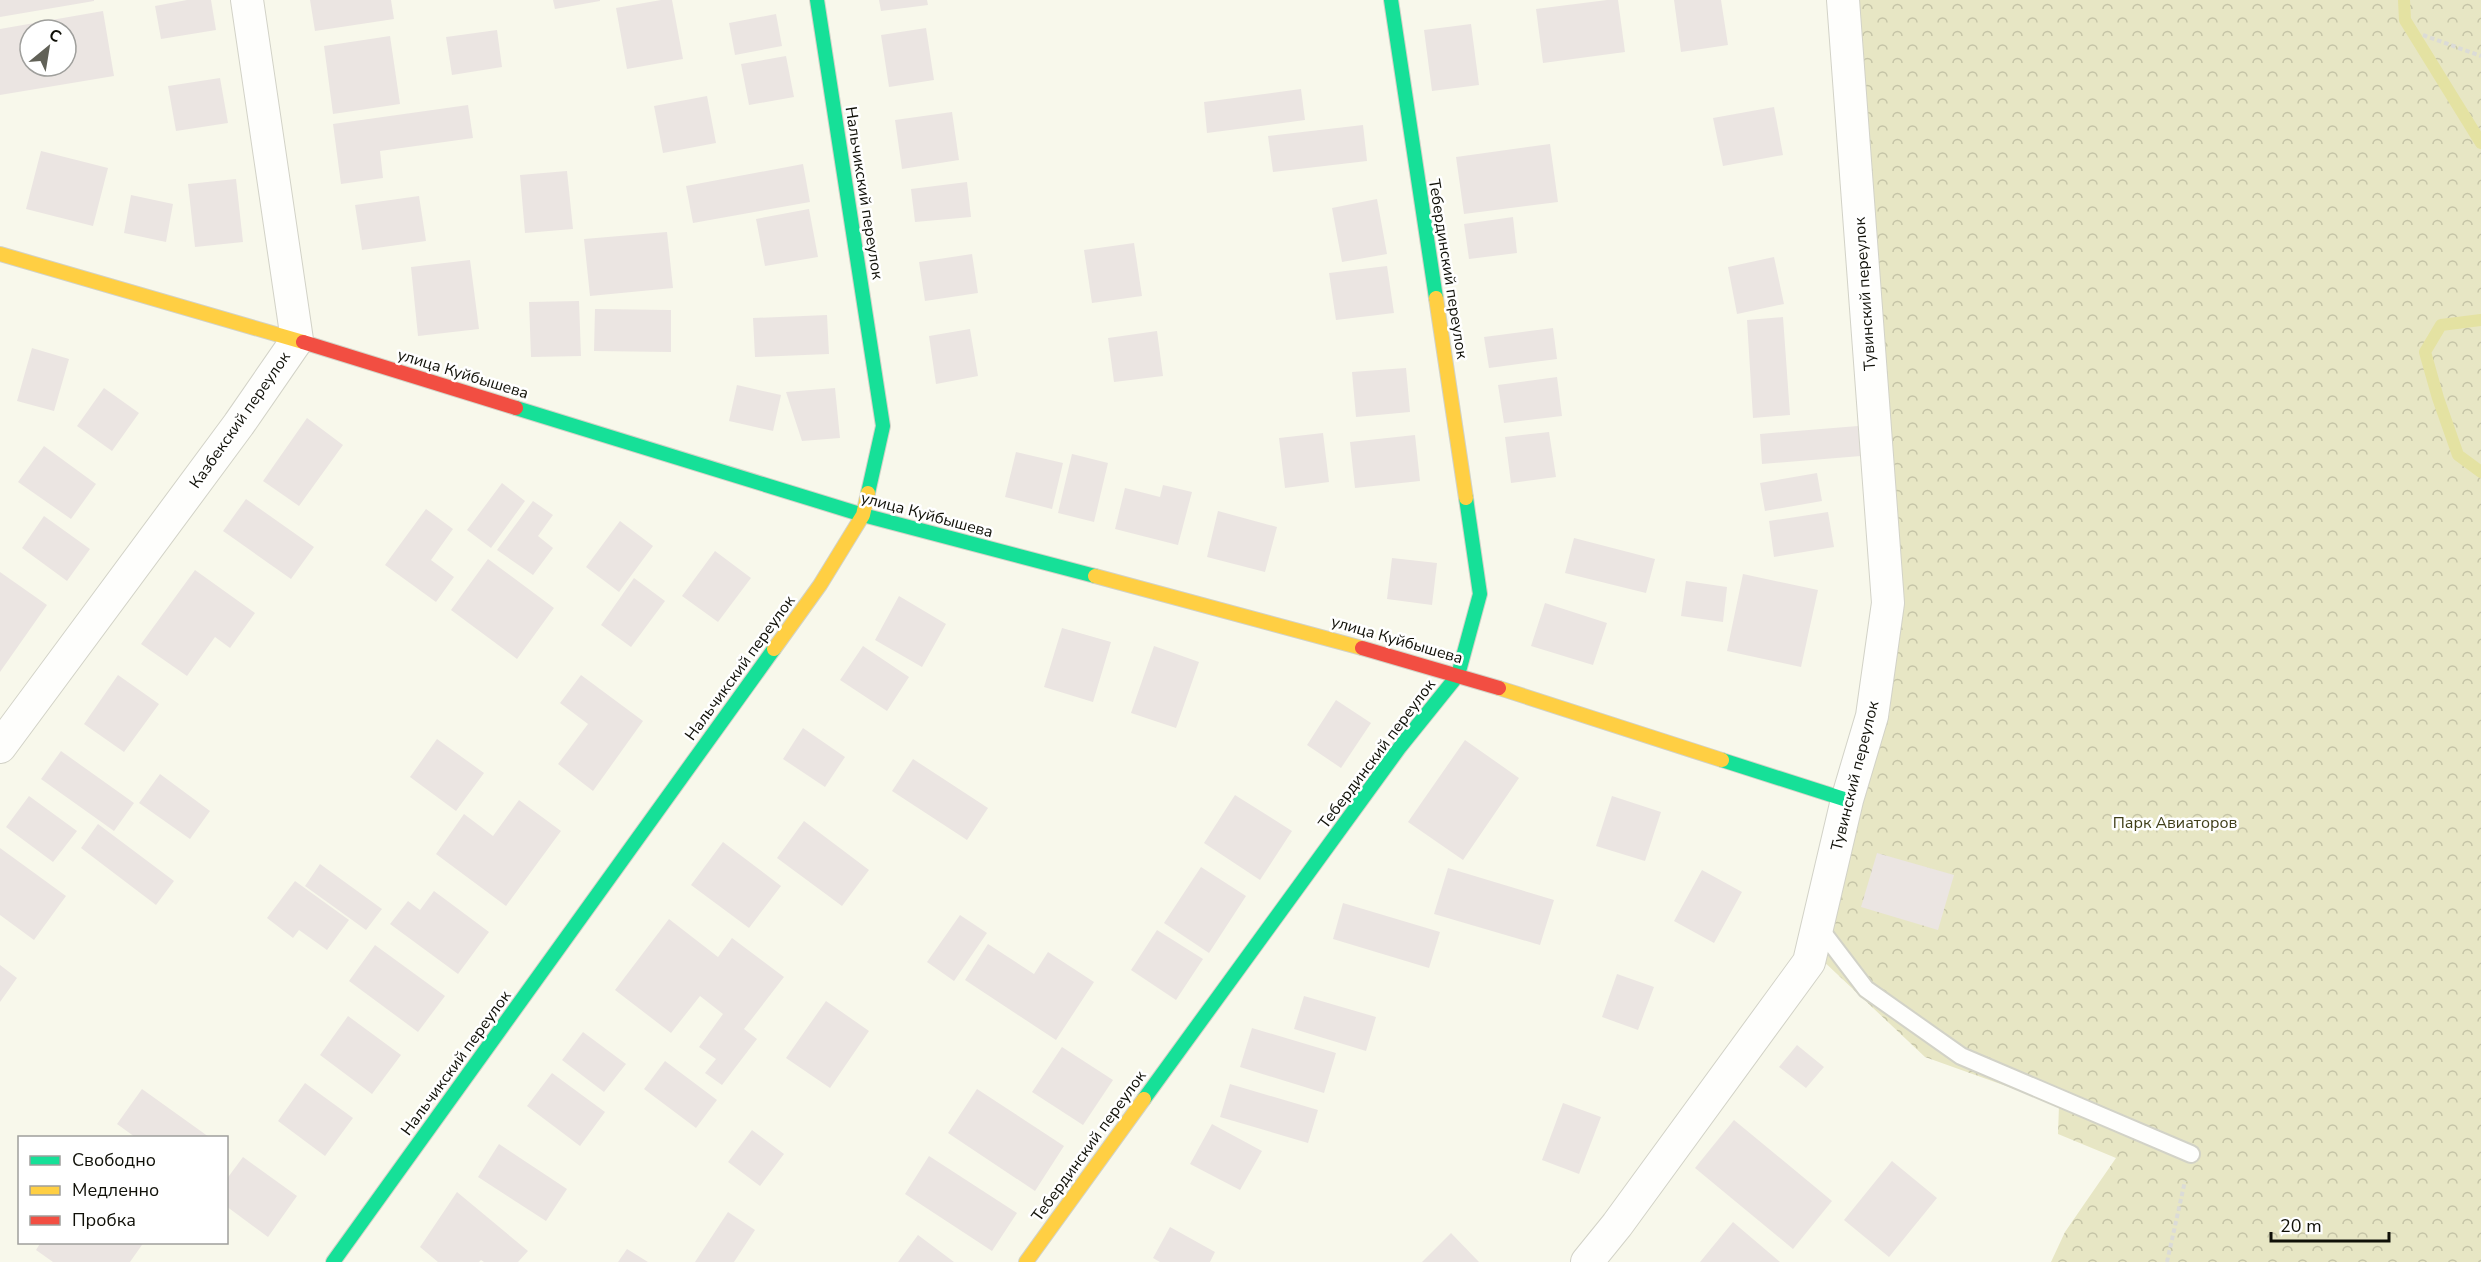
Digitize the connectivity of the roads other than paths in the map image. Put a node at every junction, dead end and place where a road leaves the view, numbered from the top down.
1 (247, 0) edge
2 (817, 0) edge
3 (1391, 0) edge
4 (1843, 0) edge
5 (0, 254) edge
6 (297, 340) junction
7 (863, 515) junction
8 (1458, 675) junction
9 (0, 747) edge
10 (1847, 800) junction
11 (1818, 926) junction
12 (2191, 1154) road end
13 (333, 1262) edge
14 (1026, 1262) edge
15 (1587, 1262) edge

1 - 6 street, Казбекский переулок
2 - 7 street, Нальчикский переулок
3 - 8 street, Тебердинский переулок
4 - 10 street, Тувинский переулок
5 - 6 street, улица Куйбышева
6 - 7 street, улица Куйбышева
6 - 9 street, Казбекский переулок
7 - 8 street, улица Куйбышева
7 - 13 street, Нальчикский переулок
8 - 10 street, улица Куйбышева
8 - 14 street, Тебердинский переулок
10 - 11 street, Тувинский переулок
11 - 12 lane
11 - 15 street, Тувинский переулок

